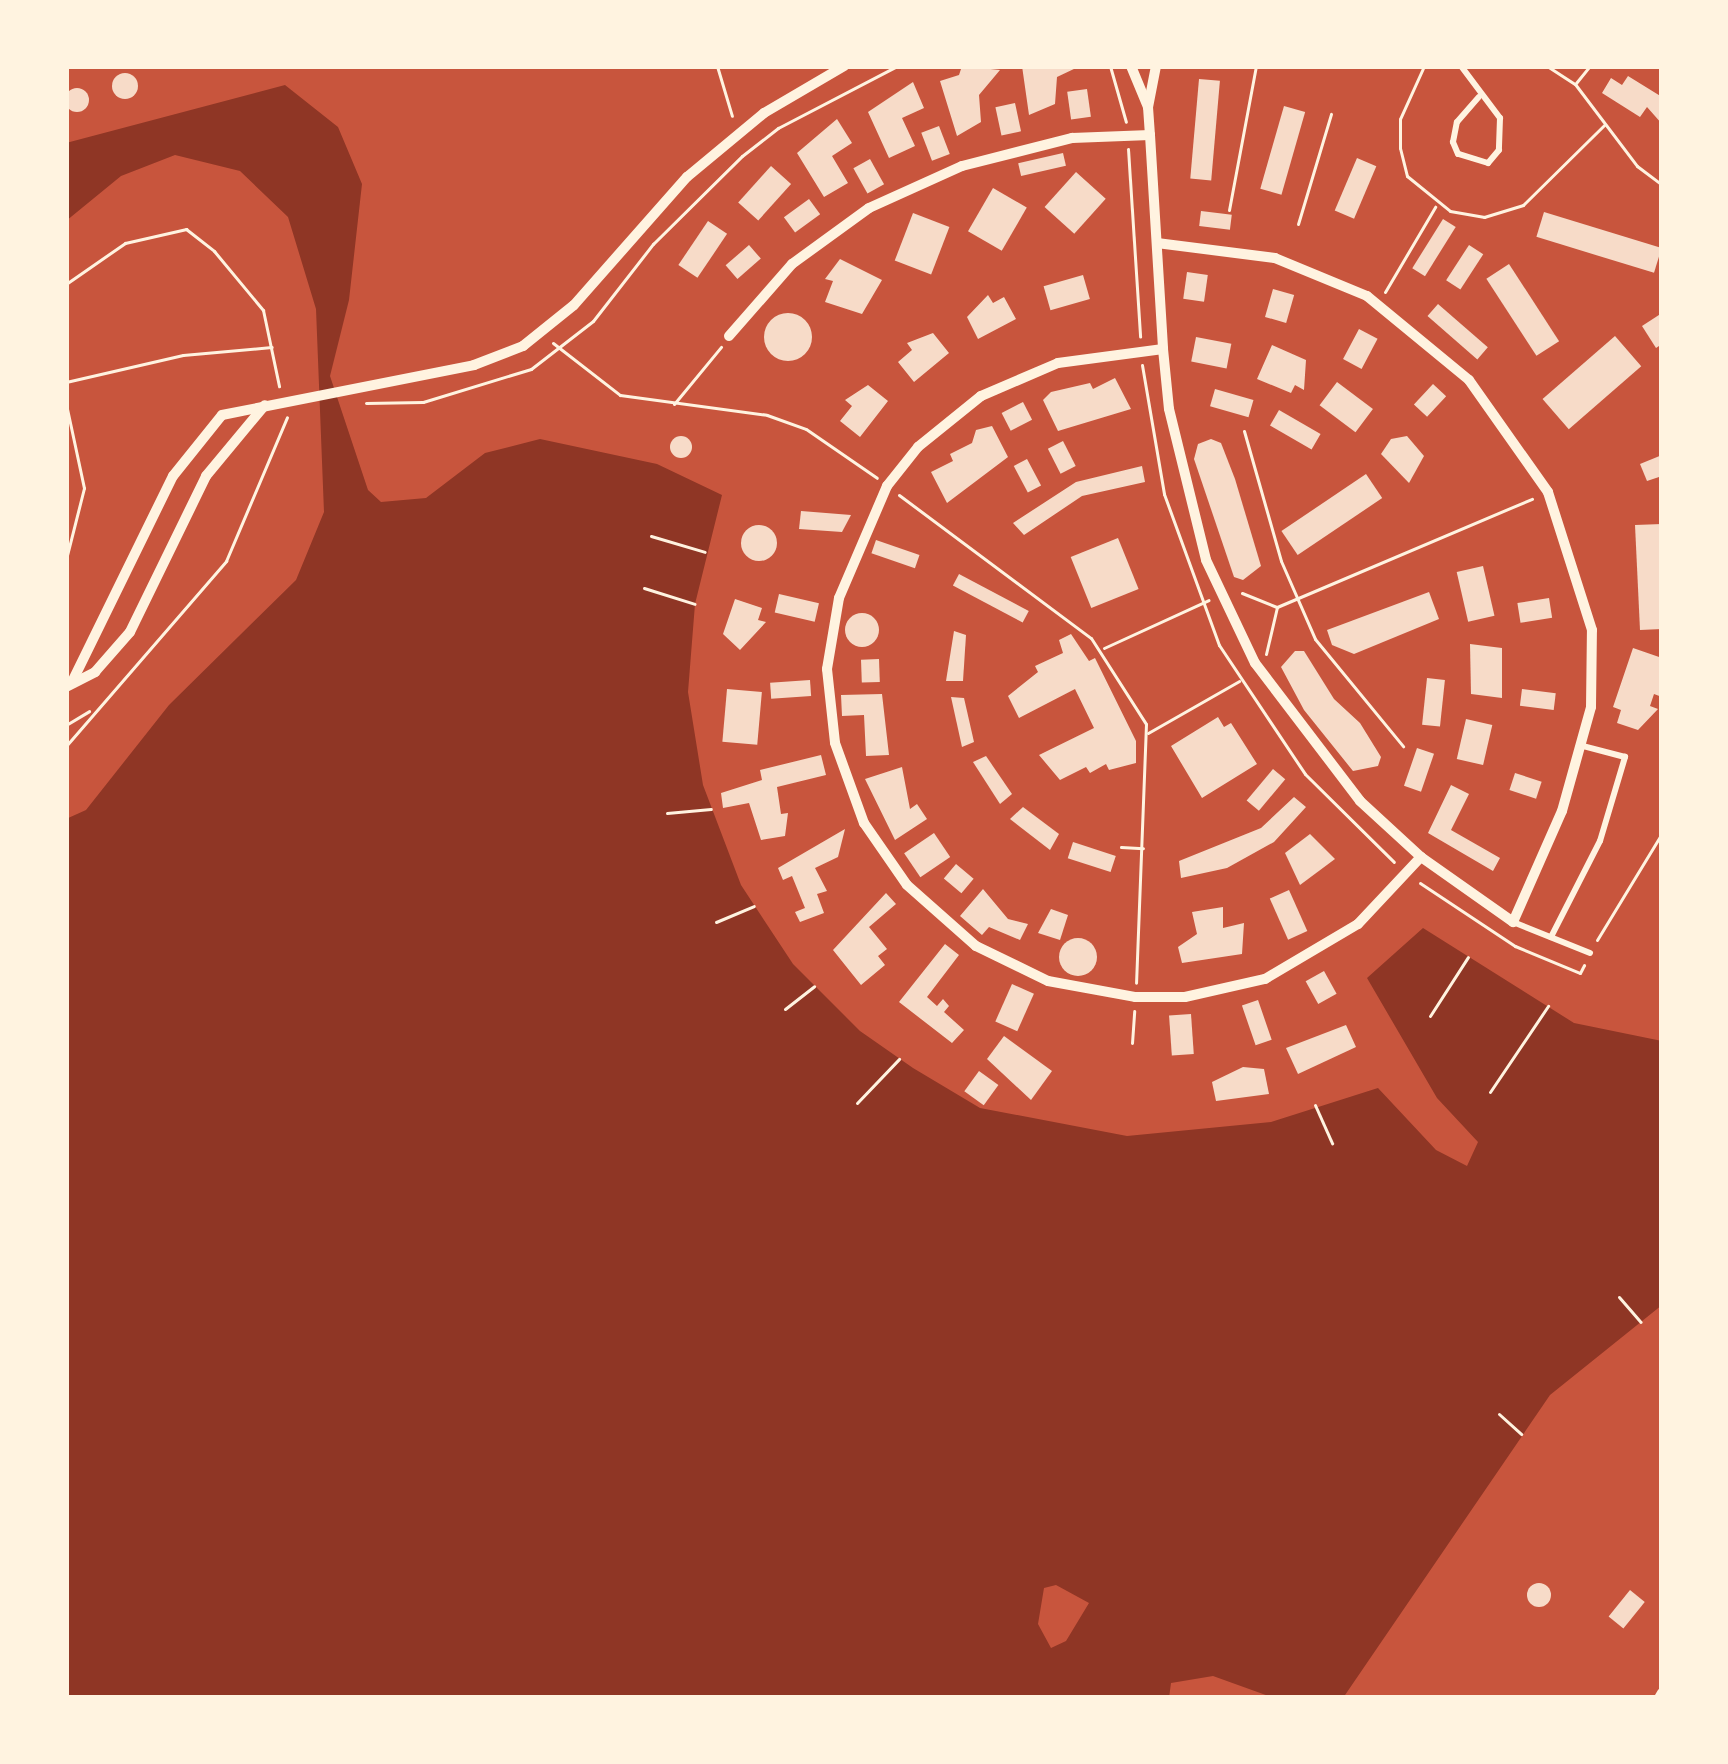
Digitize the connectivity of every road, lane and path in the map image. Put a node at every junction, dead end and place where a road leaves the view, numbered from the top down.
1 (717, 66) edge
2 (844, 66) edge
3 (1110, 66) edge
4 (1131, 66) edge
5 (1156, 66) edge
6 (1256, 66) edge
7 (1461, 66) edge
8 (1547, 66) edge
9 (1590, 66) edge
10 (1575, 84) junction
11 (1479, 98) junction
12 (1148, 107) junction
13 (1331, 114) dead end
14 (736, 134) junction
15 (1150, 135) junction
16 (1127, 136) junction
17 (1662, 185) edge
18 (1436, 206) dead end
19 (1229, 210) dead end
20 (1298, 224) dead end
21 (1157, 243) junction
22 (66, 284) edge
23 (1378, 303) junction
24 (544, 333) junction
25 (729, 336) joint
26 (274, 346) junction
27 (1163, 349) junction
28 (1141, 351) junction
29 (66, 382) edge
30 (280, 400) junction
31 (66, 404) edge
32 (674, 404) junction
33 (265, 405) junction
34 (298, 412) dead end
35 (286, 417) junction
36 (1244, 431) dead end
37 (887, 486) junction
38 (1548, 492) junction
39 (651, 536) dead end
40 (705, 552) dead end
41 (66, 559) edge
42 (644, 589) dead end
43 (1222, 594) junction
44 (1300, 598) junction
45 (1202, 603) junction
46 (694, 604) dead end
47 (1277, 607) junction
48 (1102, 649) junction
49 (1258, 668) junction
50 (1240, 681) junction
51 (69, 685) edge
52 (91, 710) junction
53 (66, 725) edge
54 (1147, 734) junction
55 (66, 746) edge
56 (1403, 746) dead end
57 (1583, 746) junction
58 (711, 809) dead end
59 (668, 813) dead end
60 (1662, 833) edge
61 (1121, 847) dead end
62 (1144, 848) junction
63 (1420, 857) junction
64 (1407, 873) junction
65 (754, 906) dead end
66 (716, 922) dead end
67 (1513, 922) junction
68 (1551, 937) junction
69 (1590, 953) junction
70 (1468, 957) dead end
71 (814, 986) dead end
72 (1135, 997) junction
73 (1548, 1006) dead end
74 (785, 1009) dead end
75 (1430, 1016) dead end
76 (1132, 1043) dead end
77 (899, 1058) dead end
78 (1490, 1092) dead end
79 (856, 1102) dead end
80 (1316, 1106) dead end
81 (1332, 1143) dead end
82 (1618, 1297) dead end
83 (1641, 1322) dead end
84 (1499, 1414) dead end
85 (1521, 1434) dead end

1 - 14 path
2 - 14 street
3 - 16 path
4 - 12 street
5 - 12 street
6 - 19 path
7 - 11 lane
8 - 10 path
9 - 10 path
10 - 17 path
11 - 11 lane
12 - 15 street
13 - 20 path
14 - 24 street
15 - 16 street
15 - 21 street
16 - 25 street
16 - 28 path
18 - 23 path
21 - 23 street
21 - 27 street
22 - 26 path
23 - 38 street
24 - 30 street
24 - 32 path
25 - 32 path
26 - 29 path
26 - 30 path
27 - 28 street
27 - 43 street
28 - 37 street
28 - 45 path
30 - 33 street
30 - 35 path
31 - 41 path
32 - 37 path
33 - 51 street
33 - 51 street
34 - 35 path
35 - 52 path
36 - 44 path
37 - 48 path
37 - 72 street
38 - 44 path
38 - 57 street
39 - 40 path
42 - 46 path
43 - 45 path
43 - 47 path
43 - 49 street
44 - 47 path
44 - 56 path
45 - 48 path
45 - 50 path
47 - 49 path
48 - 54 path
49 - 50 path
49 - 63 street
50 - 54 path
50 - 64 path
52 - 53 path
52 - 55 path
54 - 62 path
57 - 67 street
57 - 68 lane
58 - 59 path
60 - 69 path
61 - 62 path
62 - 72 path
63 - 64 street
63 - 67 street
64 - 69 path
64 - 72 street
65 - 66 path
67 - 68 lane
68 - 69 lane
70 - 75 path
71 - 74 path
72 - 76 path
73 - 78 path
77 - 79 path
80 - 81 path
82 - 83 path
84 - 85 path

